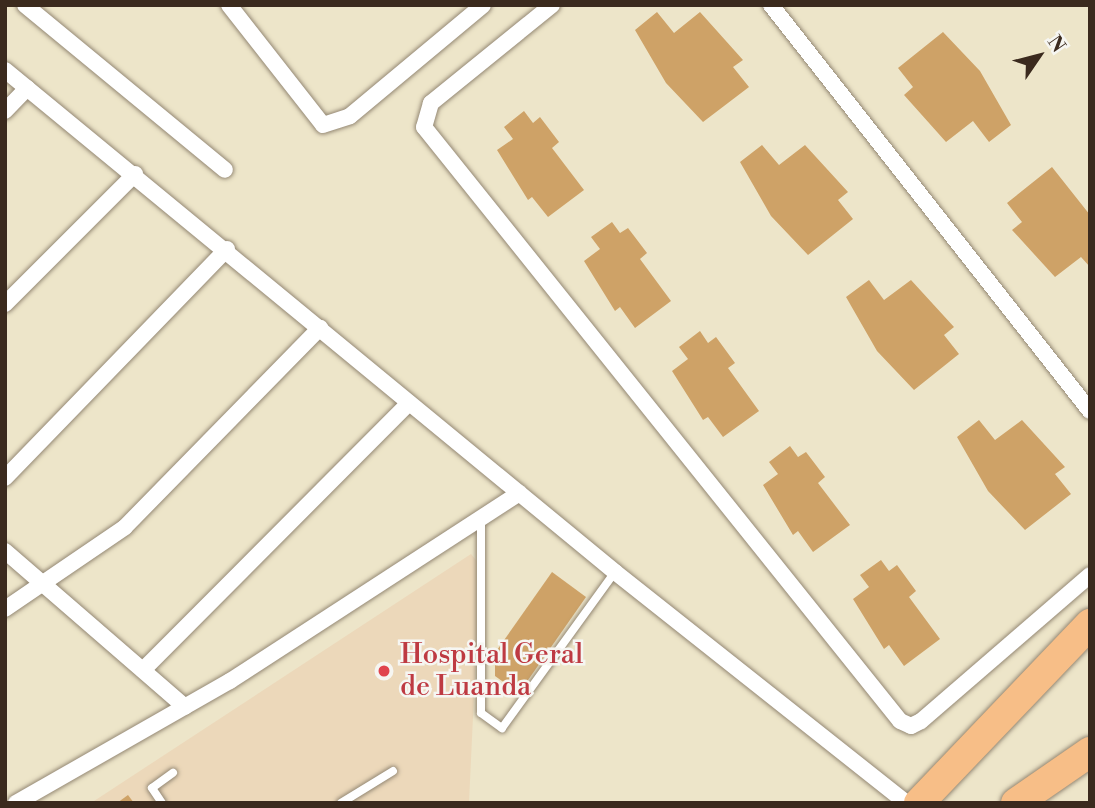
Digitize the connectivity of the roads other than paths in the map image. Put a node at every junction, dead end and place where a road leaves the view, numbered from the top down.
1 (25, 5) edge
2 (229, 5) edge
3 (483, 5) edge
4 (552, 5) edge
5 (771, 5) edge
6 (5, 70) edge
7 (27, 88) junction
8 (5, 111) edge
9 (225, 170) dead end
10 (135, 174) junction
11 (227, 248) junction
12 (5, 304) edge
13 (320, 328) junction
14 (409, 403) junction
15 (1090, 411) edge
16 (5, 478) edge
17 (519, 493) junction
18 (481, 520) junction
19 (5, 551) edge
20 (615, 572) junction
21 (1090, 575) edge
22 (40, 582) junction
23 (5, 609) edge
24 (1090, 624) edge
25 (1090, 657) edge
26 (1048, 665) junction
27 (143, 670) junction
28 (185, 707) junction
29 (1090, 752) edge
30 (393, 771) dead end
31 (173, 773) dead end
32 (352, 800) edge
33 (16, 803) edge
34 (162, 803) edge
35 (341, 803) edge
36 (906, 803) edge
37 (919, 803) edge
38 (1016, 803) edge

1 - 9 street
2 - 3 street
4 - 21 street
5 - 15 street
6 - 7 street
7 - 8 street
7 - 10 street
10 - 11 street
10 - 12 street
11 - 13 street
11 - 16 street
13 - 14 street
13 - 22 street
14 - 17 street
14 - 27 street
17 - 18 street
17 - 20 street
18 - 20 lane
18 - 28 street
19 - 22 street
20 - 36 street
22 - 23 street
22 - 27 street
24 - 26 highway
25 - 26 highway
26 - 37 highway
27 - 28 street
28 - 33 street
29 - 38 highway
30 - 32 lane
31 - 34 lane
32 - 35 lane

